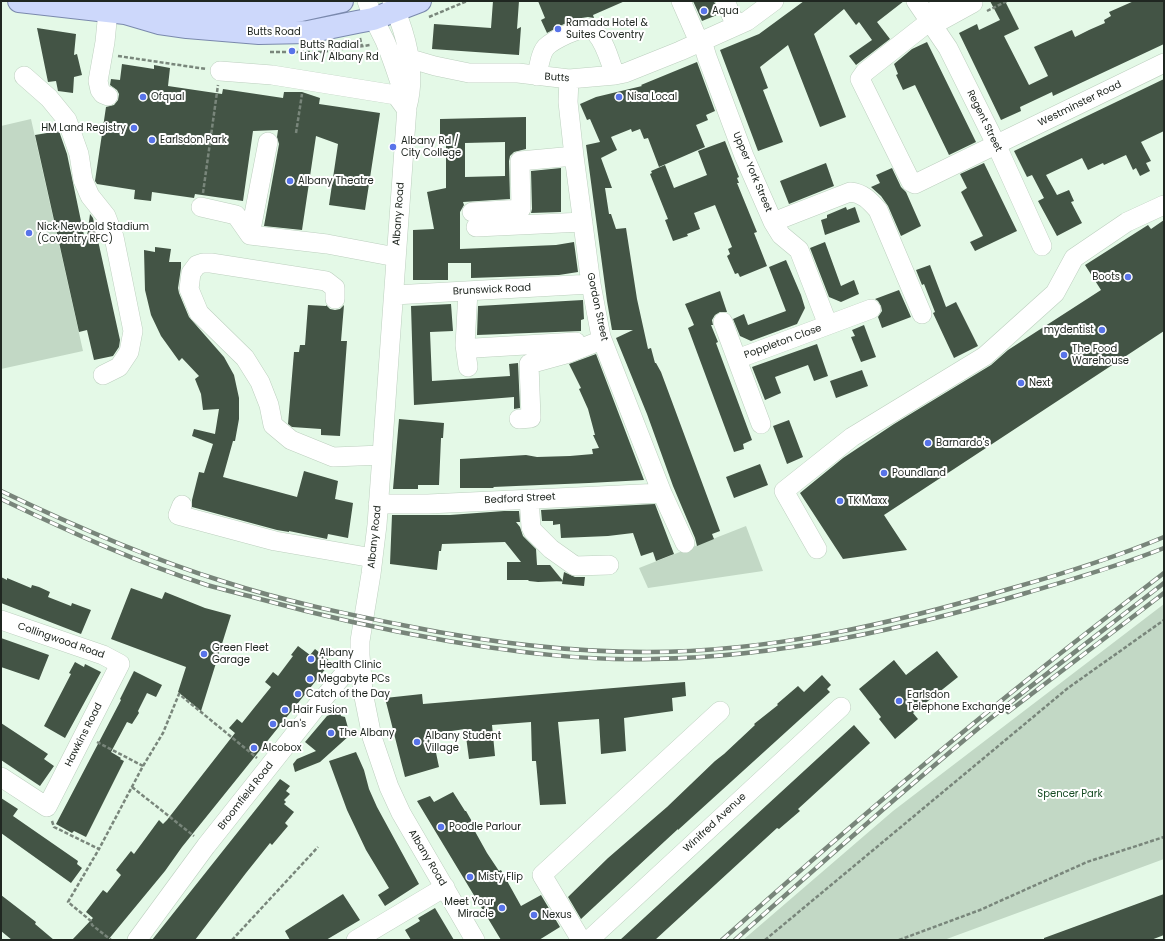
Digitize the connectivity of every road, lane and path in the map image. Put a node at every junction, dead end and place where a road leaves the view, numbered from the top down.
1 (19, 1) edge
2 (342, 1) edge
3 (420, 1) edge
4 (681, 1) edge
5 (725, 1) edge
6 (774, 1) edge
7 (916, 1) edge
8 (947, 1) edge
9 (973, 2) dead end
10 (394, 6) edge
11 (115, 9) edge
12 (370, 10) edge
13 (930, 21) junction
14 (736, 26) junction
15 (700, 42) junction
16 (103, 54) junction
17 (410, 59) junction
18 (1164, 63) edge
19 (220, 71) junction
20 (24, 76) dead end
21 (537, 76) junction
22 (615, 76) junction
23 (569, 79) junction
24 (302, 92) dead end
25 (108, 96) dead end
26 (407, 109) junction
27 (296, 133) dead end
28 (268, 142) dead end
29 (996, 144) junction
30 (574, 156) junction
31 (1164, 205) edge
32 (201, 208) joint
33 (583, 222) junction
34 (773, 222) junction
35 (250, 235) junction
36 (1042, 246) dead end
37 (396, 257) junction
38 (591, 284) junction
39 (468, 291) junction
40 (394, 295) junction
41 (335, 299) dead end
42 (871, 309) dead end
43 (922, 314) dead end
44 (723, 322) dead end
45 (828, 325) junction
46 (602, 338) junction
47 (475, 348) dead end
48 (737, 359) junction
49 (468, 367) dead end
50 (103, 375) dead end
51 (519, 418) dead end
52 (761, 424) dead end
53 (382, 455) junction
54 (662, 493) junction
55 (529, 499) junction
56 (378, 504) junction
57 (182, 505) dead end
58 (685, 543) dead end
59 (817, 549) dead end
60 (373, 558) junction
61 (609, 565) dead end
62 (1, 620) edge
63 (1164, 620) edge
64 (360, 655) junction
65 (120, 664) joint
66 (841, 707) dead end
67 (720, 711) dead end
68 (84, 734) junction
69 (143, 766) junction
70 (269, 767) junction
71 (1, 777) edge
72 (132, 787) junction
73 (47, 807) junction
74 (1164, 837) edge
75 (206, 846) junction
76 (318, 847) dead end
77 (99, 849) junction
78 (445, 887) junction
79 (375, 935) edge
80 (111, 940) edge
81 (137, 940) edge
82 (232, 940) edge
83 (356, 940) edge
84 (475, 940) edge
85 (581, 940) edge
86 (589, 940) edge
87 (765, 940) edge
88 (899, 940) edge

1 - 11 main road, Butts Road
2 - 11 main road, Butts Road
3 - 10 main road, Butts Road
4 - 15 street, Upper York Street
5 - 14 street
6 - 14 street, Butts
7 - 13 street, Regent Street
8 - 13 street
9 - 13 street
10 - 12 main road, Butts Road
10 - 17 street, Albany Road
11 - 12 main road, Butts Road
11 - 16 street
12 - 26 street, Albany Road
13 - 29 street, Regent Street
13 - 29 street, Westminster Road
14 - 15 street, Butts
15 - 22 street, Butts
15 - 34 street, Upper York Street
16 - 19 path
16 - 25 street
17 - 21 street, Butts
17 - 26 street, Albany Road
18 - 29 street, Westminster Road
19 - 26 street
19 - 32 path
20 - 50 street
21 - 22 street
21 - 23 street, Butts
22 - 23 street, Butts
23 - 30 street, Gordon Street
24 - 27 path
26 - 37 street, Albany Road
28 - 35 street
29 - 36 street, Regent Street
30 - 33 street, Gordon Street
30 - 33 street
31 - 59 street
32 - 35 street
33 - 38 street, Gordon Street
34 - 43 street, Upper York Street
34 - 45 street, Poppleton Close
35 - 37 street
37 - 40 street, Albany Road
38 - 39 street, Brunswick Road
38 - 46 street, Gordon Street
39 - 40 street, Brunswick Road
39 - 49 street
40 - 53 street, Albany Road
41 - 53 street
42 - 45 street, Poppleton Close
44 - 48 street, Poppleton Close
45 - 48 street, Poppleton Close
46 - 47 street
46 - 51 street
46 - 54 street, Gordon Street
48 - 52 street, Poppleton Close
53 - 56 street, Albany Road
54 - 55 street, Bedford Street
54 - 58 street, Gordon Street
55 - 56 street, Bedford Street
55 - 61 street
56 - 60 street, Albany Road
57 - 60 street
60 - 64 street, Albany Road
62 - 65 street, Collingwood Road
63 - 87 path
64 - 70 street, Broomfield Road
64 - 78 street, Albany Road
65 - 68 street, Hawkins Road
66 - 86 street, Winifred Avenue
67 - 85 street
68 - 69 path
68 - 73 street, Hawkins Road
69 - 70 path
69 - 72 path
70 - 75 street, Broomfield Road
71 - 73 street
72 - 75 path
72 - 77 path
73 - 77 path
74 - 88 path
75 - 81 street, Broomfield Road
76 - 82 path
77 - 80 path
78 - 79 street
78 - 84 street, Albany Road
79 - 83 street

